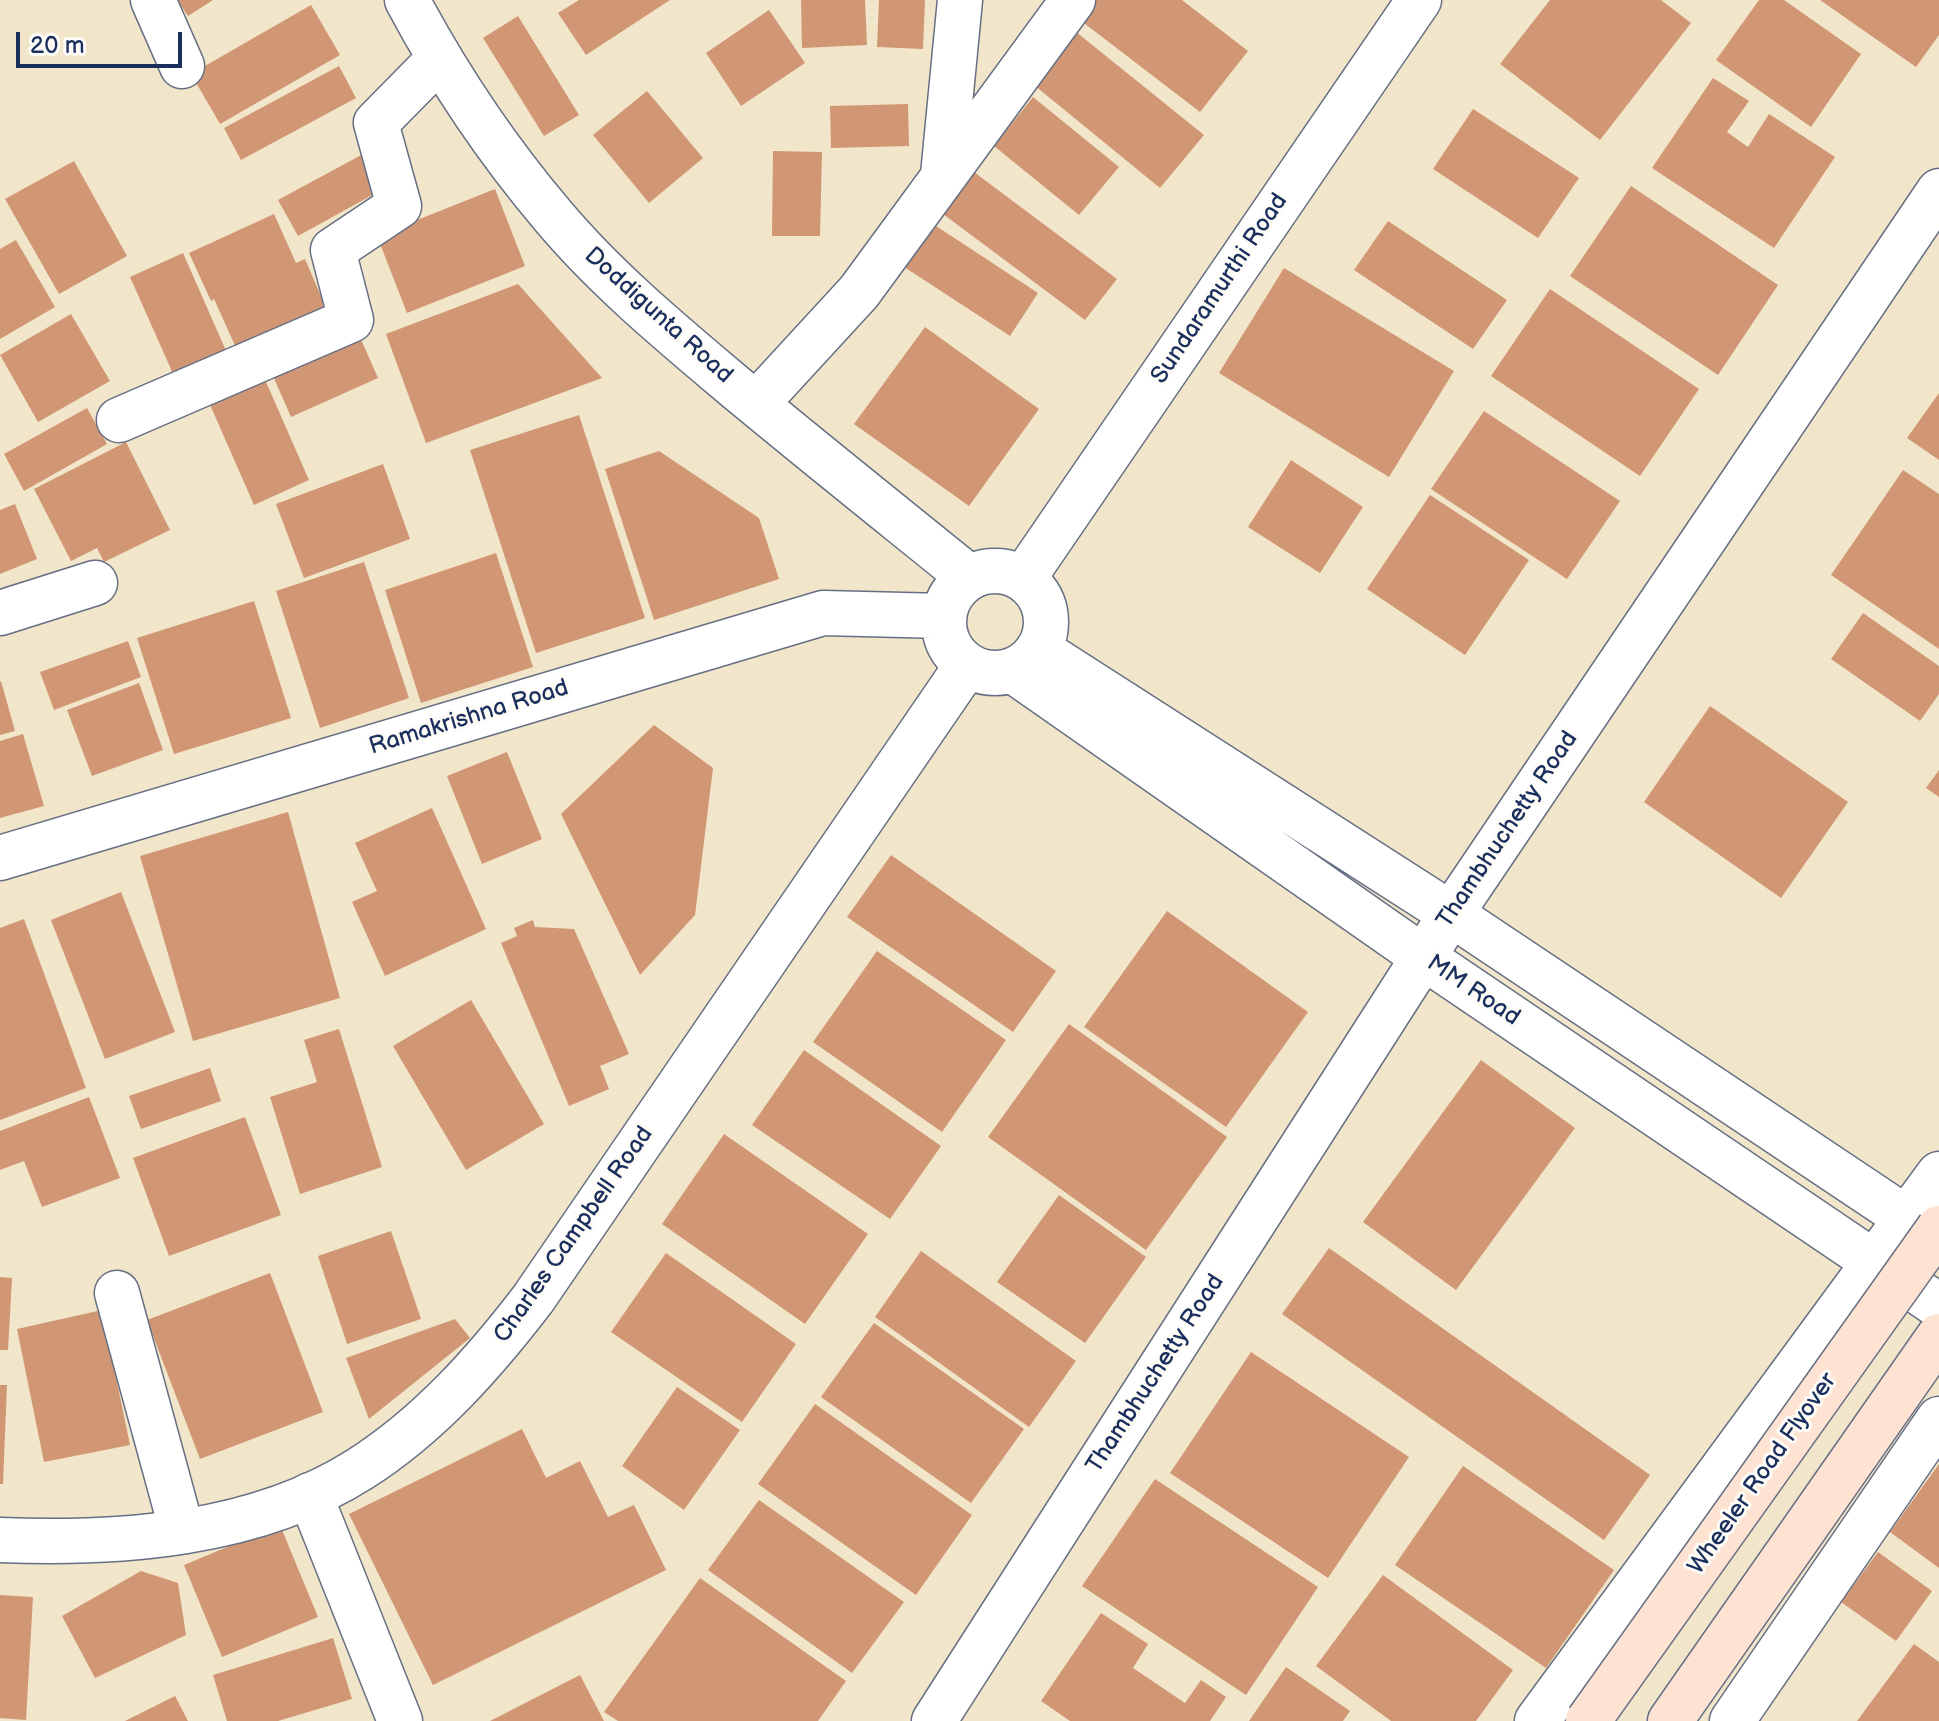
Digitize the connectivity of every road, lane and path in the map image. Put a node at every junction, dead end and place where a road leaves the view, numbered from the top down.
1 (153, 0) edge
2 (407, 0) edge
3 (960, 0) edge
4 (1073, 0) edge
5 (1419, 0) edge
6 (439, 59) junction
7 (182, 66) dead end
8 (943, 175) junction
9 (1939, 191) edge
10 (756, 404) junction
11 (119, 420) dead end
12 (969, 577) junction
13 (1023, 579) junction
14 (95, 583) dead end
15 (0, 613) edge
16 (943, 616) junction
17 (1025, 660) junction
18 (967, 665) junction
19 (0, 858) edge
20 (1451, 914) junction
21 (1423, 957) junction
22 (1939, 1174) edge
23 (1929, 1229) edge
24 (1875, 1262) junction
25 (117, 1293) dead end
26 (1939, 1306) edge
27 (1939, 1336) edge
28 (1939, 1419) edge
29 (310, 1495) junction
30 (182, 1531) junction
31 (0, 1540) edge
32 (400, 1721) edge
33 (934, 1721) edge
34 (1537, 1721) edge
35 (1588, 1721) edge
36 (1670, 1721) edge
37 (1732, 1721) edge

1 - 7 street
2 - 6 street, Doddigunta Road
3 - 8 street
4 - 8 street
5 - 13 street, Sundaramurthi Road
6 - 10 street, Doddigunta Road
6 - 11 street
8 - 10 street
9 - 20 street, Thambhuchetty Road
10 - 12 street, Doddigunta Road
12 - 13 street
12 - 16 street
13 - 17 street
14 - 15 street
16 - 18 street
16 - 19 street, Ramakrishna Road
17 - 18 street
17 - 20 street
17 - 21 street, MM Road
18 - 29 street, Charles Campbell Road
20 - 21 street, Thambhuchetty Road
20 - 23 street
21 - 24 street, MM Road
21 - 33 street, Thambhuchetty Road
22 - 23 street
23 - 24 street
23 - 35 main road, Wheeler Road Flyover, bridge
24 - 26 street, MM Road
24 - 34 street
25 - 30 street
27 - 36 main road
28 - 37 street
29 - 30 street, Charles Campbell Road
29 - 32 street
30 - 31 street, Charles Campbell Road

